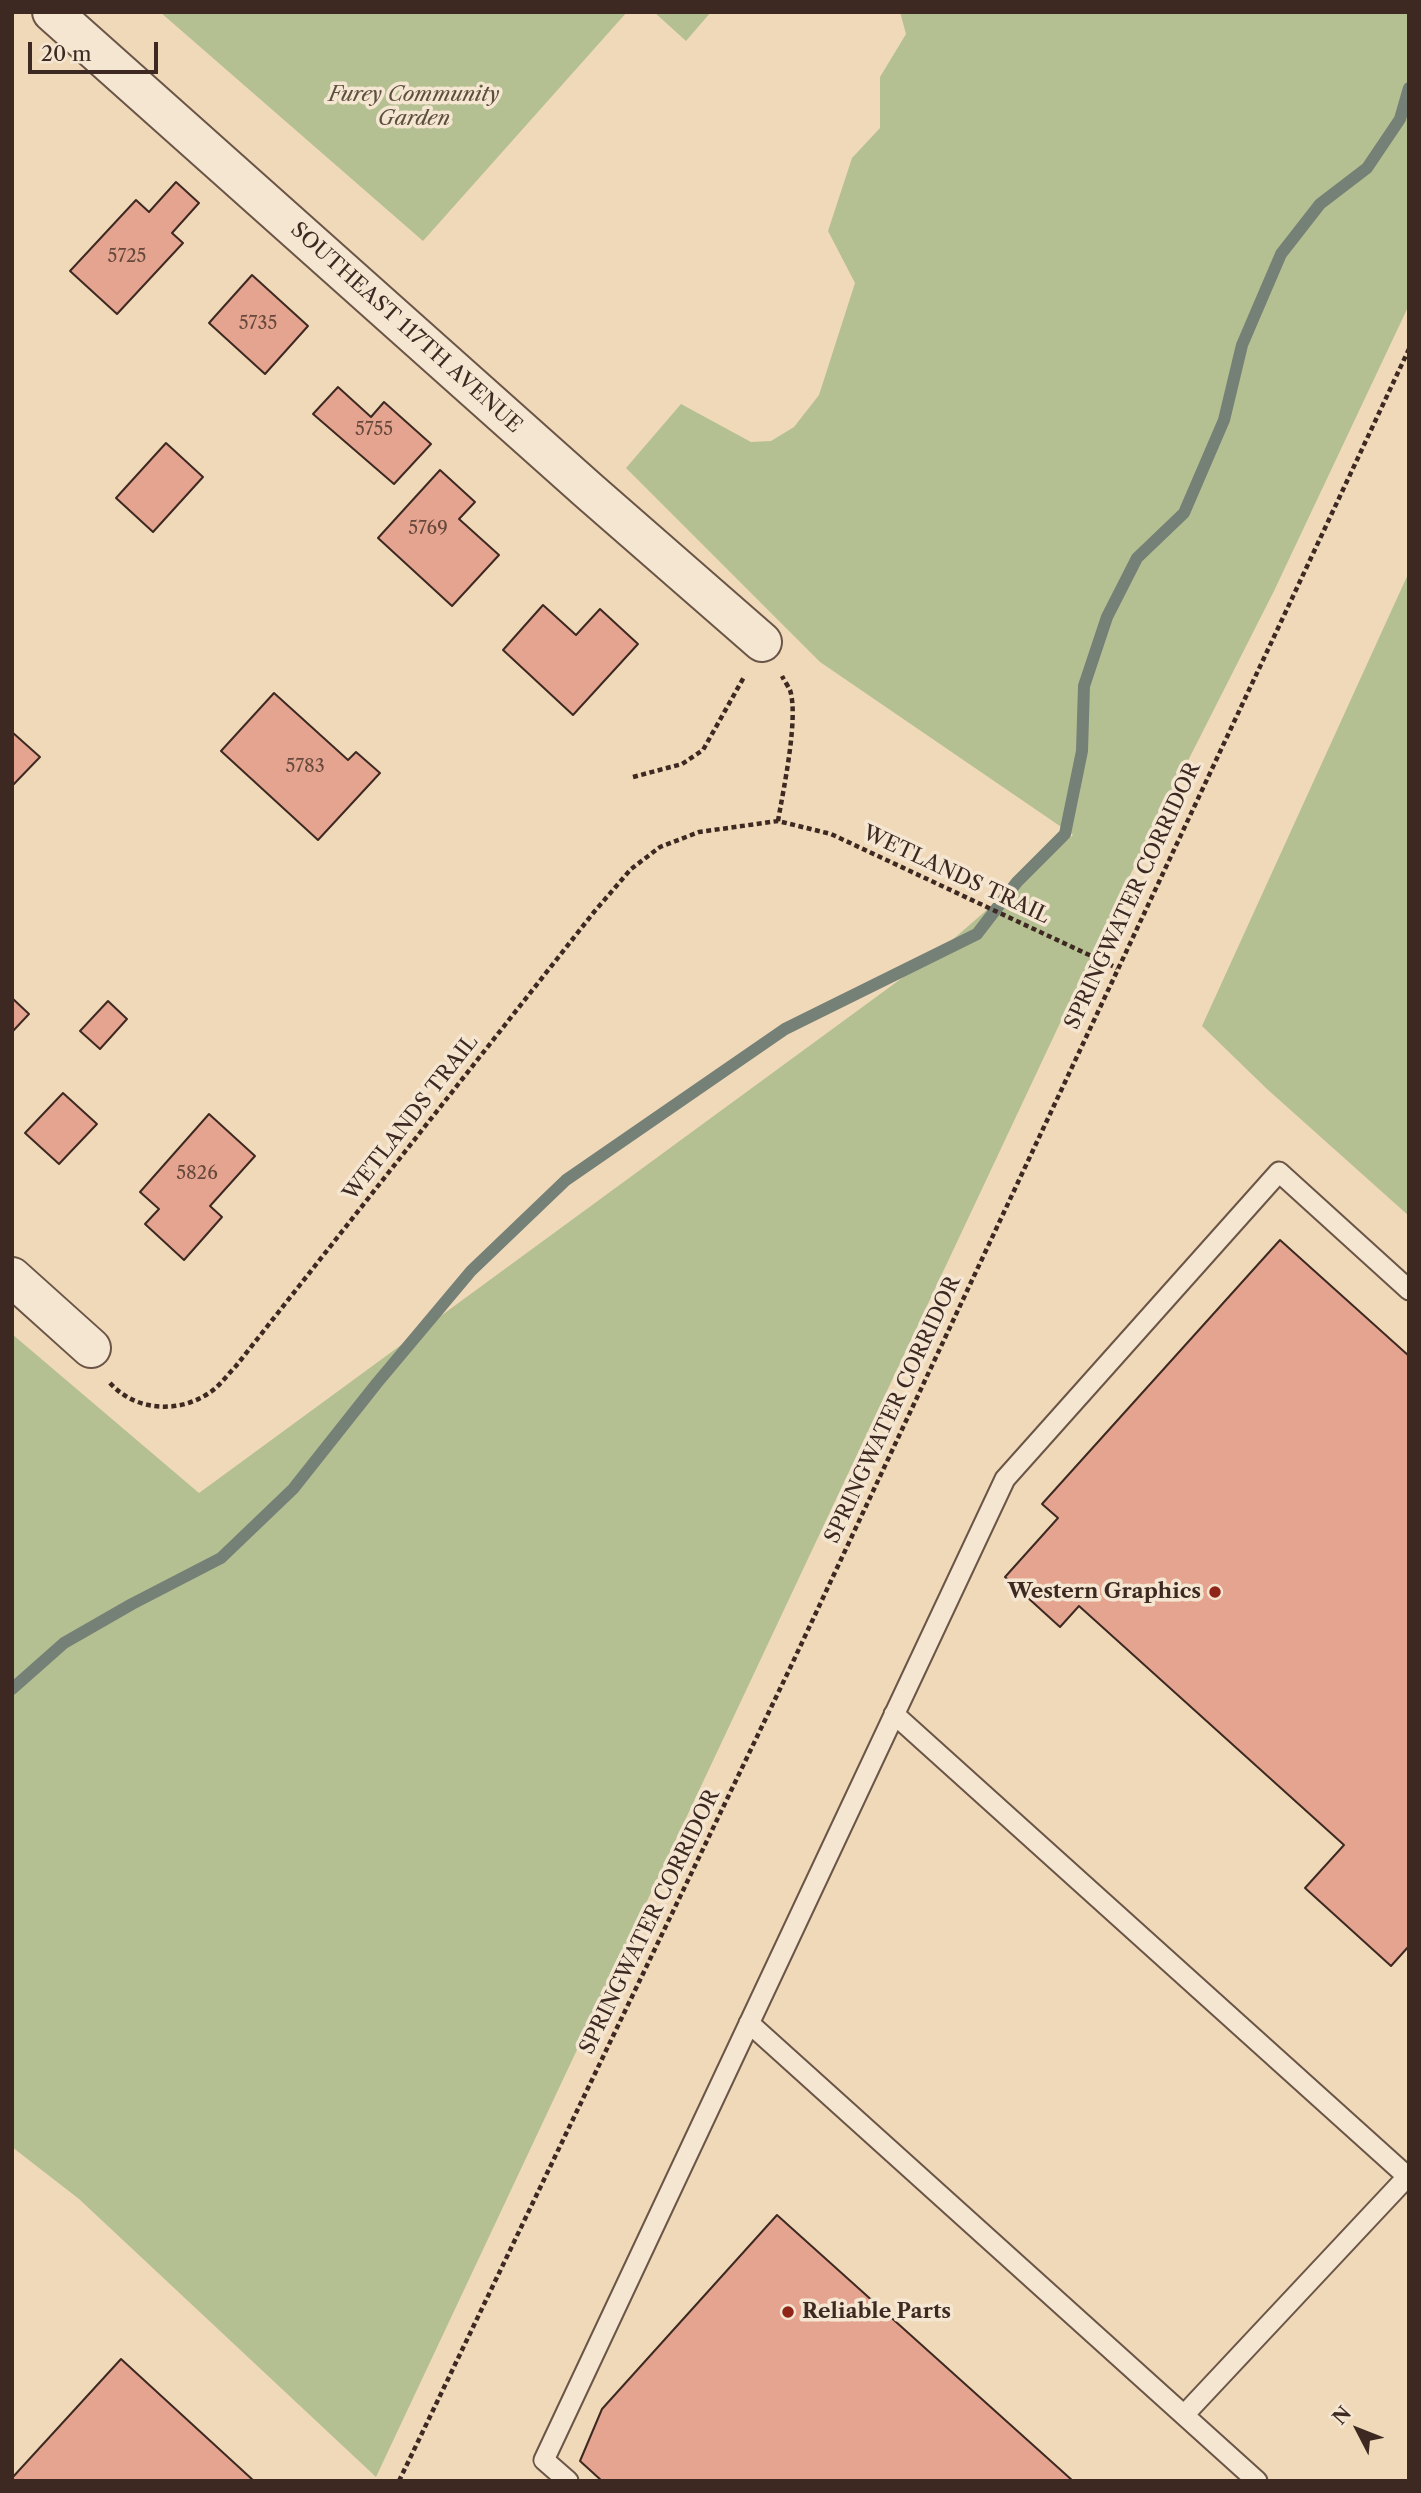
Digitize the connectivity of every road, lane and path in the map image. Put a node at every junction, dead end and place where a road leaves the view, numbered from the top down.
1 (52, 12) edge
2 (1409, 349) edge
3 (762, 642) junction
4 (633, 777) dead end
5 (778, 821) junction
6 (1117, 968) junction
7 (12, 1277) edge
8 (1409, 1290) edge
9 (91, 1348) joint
10 (894, 1714) junction
11 (749, 2023) junction
12 (1408, 2177) edge
13 (1184, 2415) junction
14 (399, 2481) edge
15 (568, 2481) edge
16 (1257, 2481) edge

1 - 3 street, SOUTHEAST 117TH AVENUE
2 - 6 path, SPRINGWATER CORRIDOR
3 - 4 path
3 - 5 path
5 - 6 path, WETLANDS TRAIL
5 - 9 path, WETLANDS TRAIL
6 - 14 path, SPRINGWATER CORRIDOR
7 - 9 street
8 - 10 lane
10 - 11 lane
10 - 12 lane
11 - 13 lane
11 - 15 lane
12 - 13 lane
13 - 16 lane

